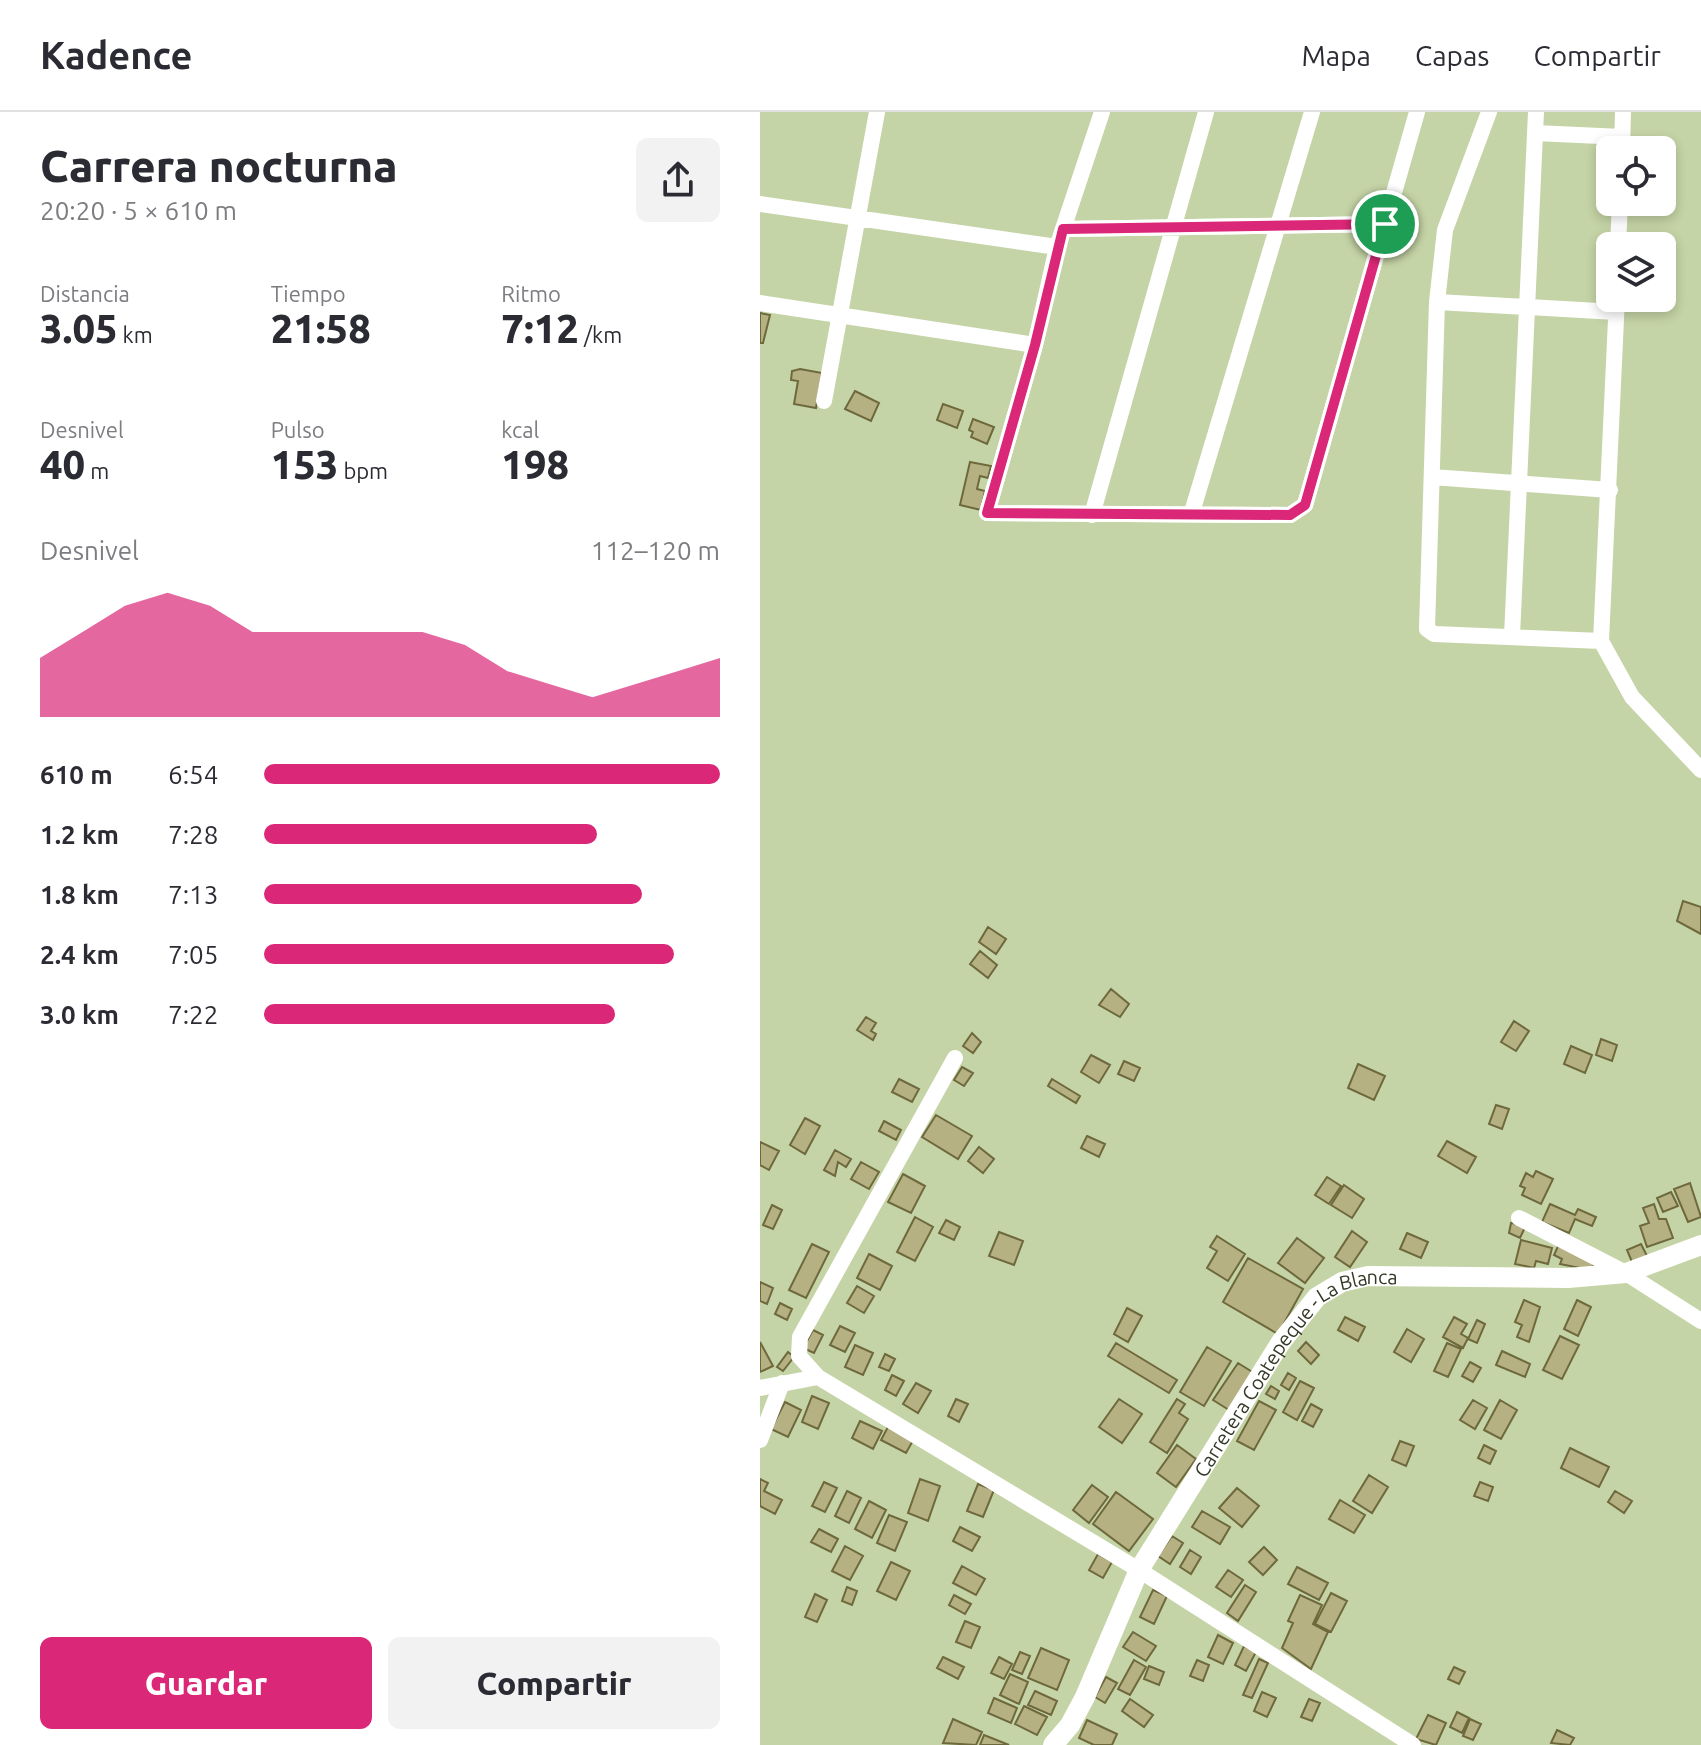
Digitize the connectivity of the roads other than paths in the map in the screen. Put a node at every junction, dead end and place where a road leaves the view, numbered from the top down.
1 (877, 112) edge
2 (1102, 112) edge
3 (1206, 112) edge
4 (1312, 112) edge
5 (1417, 112) edge
6 (1489, 112) edge
7 (1536, 112) edge
8 (1623, 112) edge
9 (1535, 133) junction
10 (1622, 136) edge
11 (1596, 141) edge
12 (760, 204) edge
13 (856, 221) junction
14 (1385, 224) junction
15 (1281, 225) junction
16 (1172, 227) junction
17 (1063, 229) junction
18 (1057, 247) junction
19 (1437, 302) junction
20 (760, 303) edge
21 (1596, 305) edge
22 (1525, 306) junction
23 (1616, 312) edge
24 (840, 314) junction
25 (1035, 345) junction
26 (824, 401) dead end
27 (1432, 477) junction
28 (1520, 483) junction
29 (1610, 490) junction
30 (1192, 512) junction
31 (1092, 515) junction
32 (1512, 636) junction
33 (1601, 641) junction
34 (1701, 770) edge
35 (955, 1058) dead end
36 (1519, 1218) dead end
37 (1701, 1245) edge
38 (1626, 1273) junction
39 (1701, 1321) edge
40 (818, 1377) junction
41 (782, 1383) junction
42 (760, 1388) edge
43 (760, 1440) edge
44 (1139, 1570) junction
45 (1053, 1745) edge
46 (1413, 1745) edge

1 - 13 street
2 - 17 street
3 - 16 street
4 - 15 street
5 - 14 street
6 - 19 street
7 - 9 street
8 - 10 street
9 - 11 street
9 - 22 street
12 - 13 street
13 - 18 street
13 - 24 street
14 - 15 street
14 - 30 street
15 - 16 street
15 - 30 street
16 - 17 street
16 - 31 street
17 - 18 street
18 - 25 street
19 - 22 street
19 - 27 street
20 - 24 street
21 - 22 street
22 - 28 street
23 - 29 street
24 - 25 street
24 - 26 street
25 - 31 street
27 - 28 street
27 - 32 street
28 - 29 street
28 - 32 street
29 - 33 street
30 - 31 street
32 - 33 street
33 - 34 street
35 - 40 street
36 - 38 street
37 - 38 main road, Carretera Coatepeque - La Blanca
38 - 39 street
38 - 44 main road, Carretera Coatepeque - La Blanca
40 - 41 street
40 - 44 street
41 - 42 street
41 - 43 street
44 - 45 main road, Carretera Coatepeque - La Blanca
44 - 46 street

